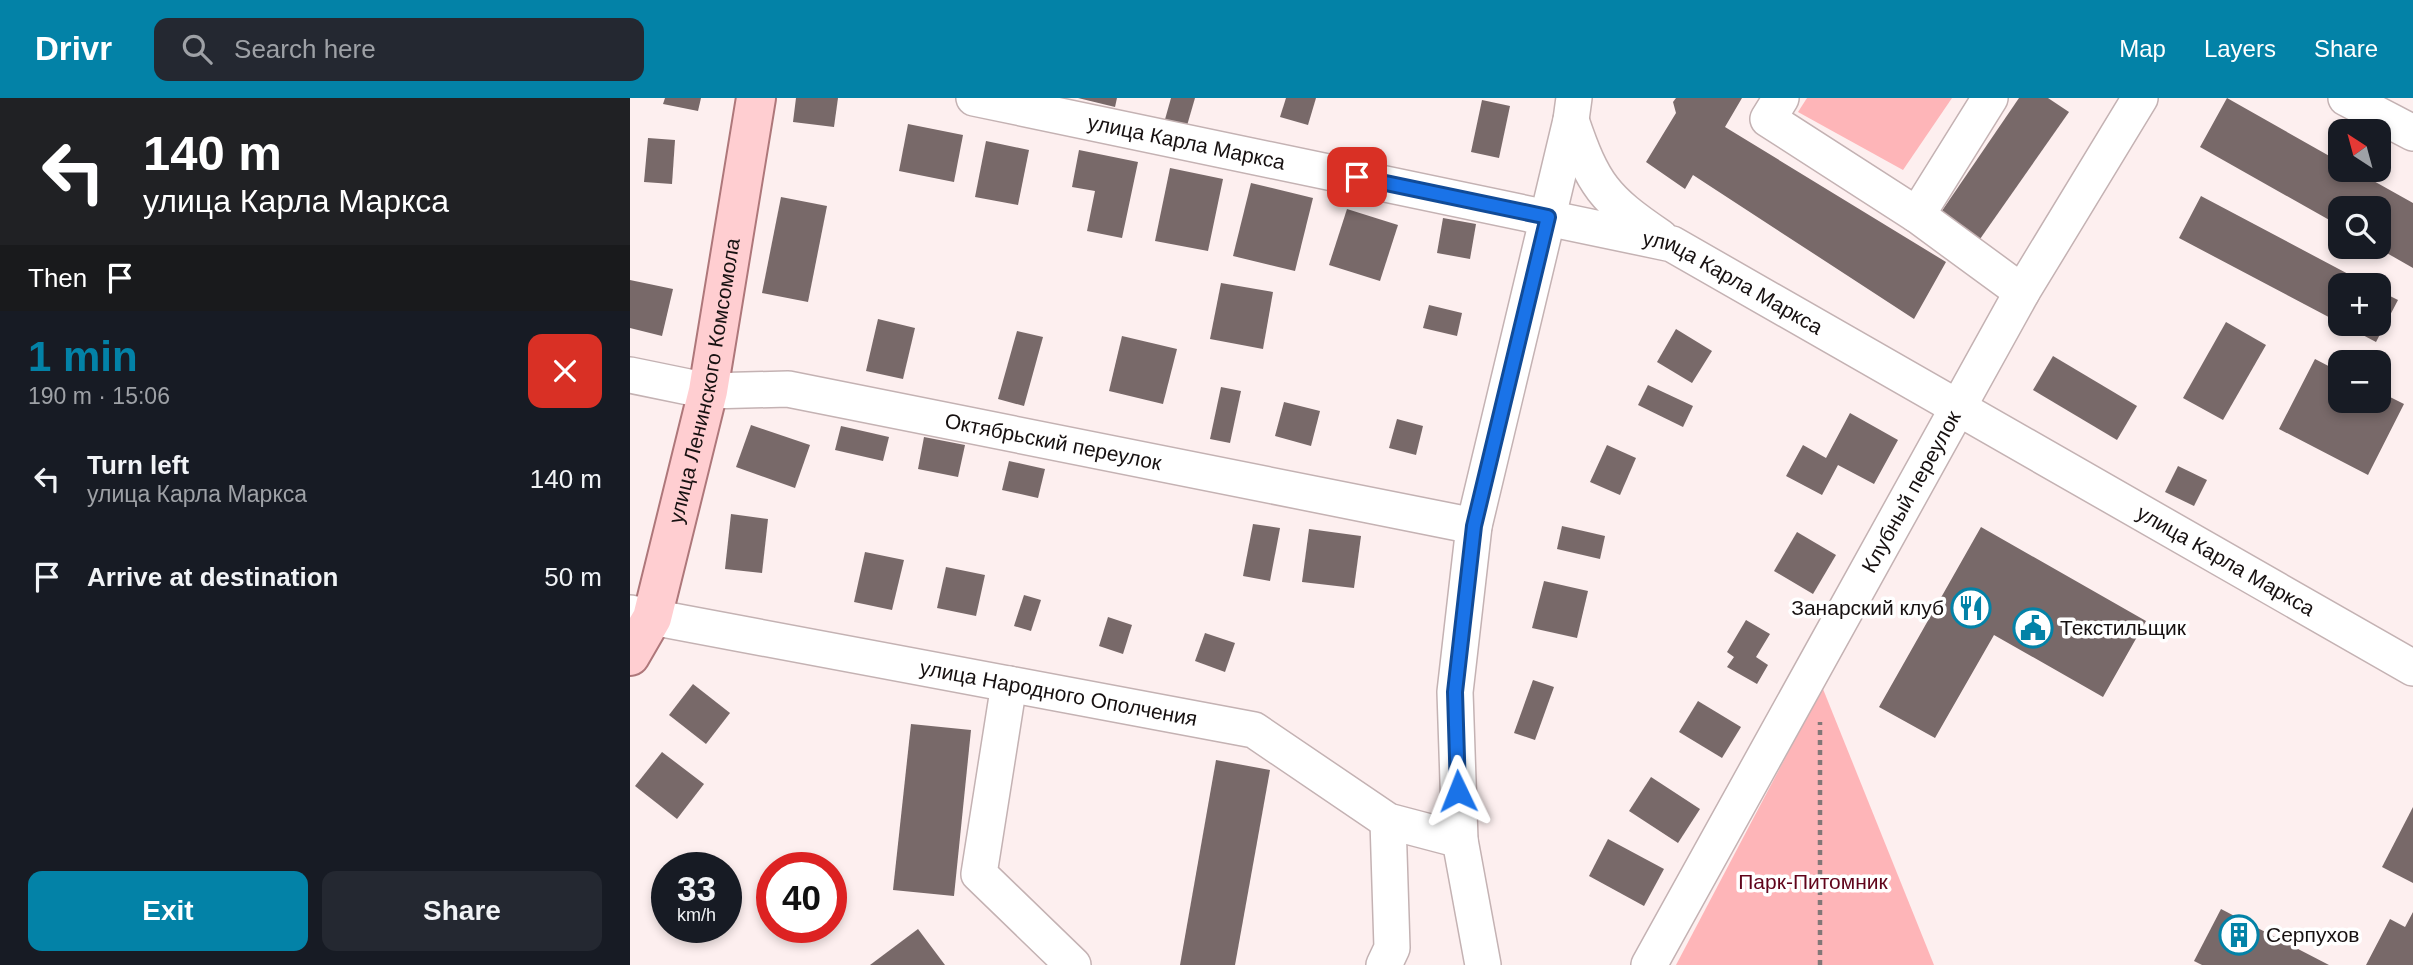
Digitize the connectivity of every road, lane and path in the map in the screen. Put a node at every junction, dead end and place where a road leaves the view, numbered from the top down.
1 (756, 98) edge
2 (974, 98) edge
3 (1782, 98) edge
4 (1990, 98) edge
5 (2140, 98) edge
6 (2346, 98) edge
7 (1573, 109) edge
8 (2413, 133) edge
9 (1917, 215) junction
10 (1548, 217) junction
11 (1672, 244) junction
12 (2022, 292) junction
13 (630, 375) edge
14 (708, 391) junction
15 (1958, 407) junction
16 (1474, 526) junction
17 (641, 616) edge
18 (630, 656) edge
19 (2413, 668) edge
20 (1009, 684) junction
21 (1796, 699) junction
22 (1388, 821) junction
23 (1460, 840) junction
24 (1073, 965) edge
25 (1384, 965) edge
26 (1483, 965) edge
27 (1649, 965) edge
28 (1820, 965) edge

1 - 14 main road, улица Ленинского Комсомола
2 - 10 street, улица Карла Маркса
3 - 9 street
4 - 9 street
5 - 12 street, Клубный переулок
6 - 8 street
7 - 10 street
7 - 11 street
9 - 12 street
10 - 11 street, улица Карла Маркса
10 - 16 street
11 - 15 street, улица Карла Маркса
12 - 15 street, Клубный переулок
13 - 14 street, Октябрьский переулок
14 - 16 street, Октябрьский переулок
14 - 17 main road, улица Ленинского Комсомола
15 - 19 street, улица Карла Маркса
15 - 21 street, Клубный переулок
16 - 23 street
17 - 18 main road, улица Ленинского Комсомола
17 - 20 street, улица Народного Ополчения
20 - 22 street, улица Народного Ополчения
20 - 24 street
21 - 27 street, Клубный переулок
21 - 28 path
22 - 23 street, улица Народного Ополчения
22 - 25 street
23 - 26 street

